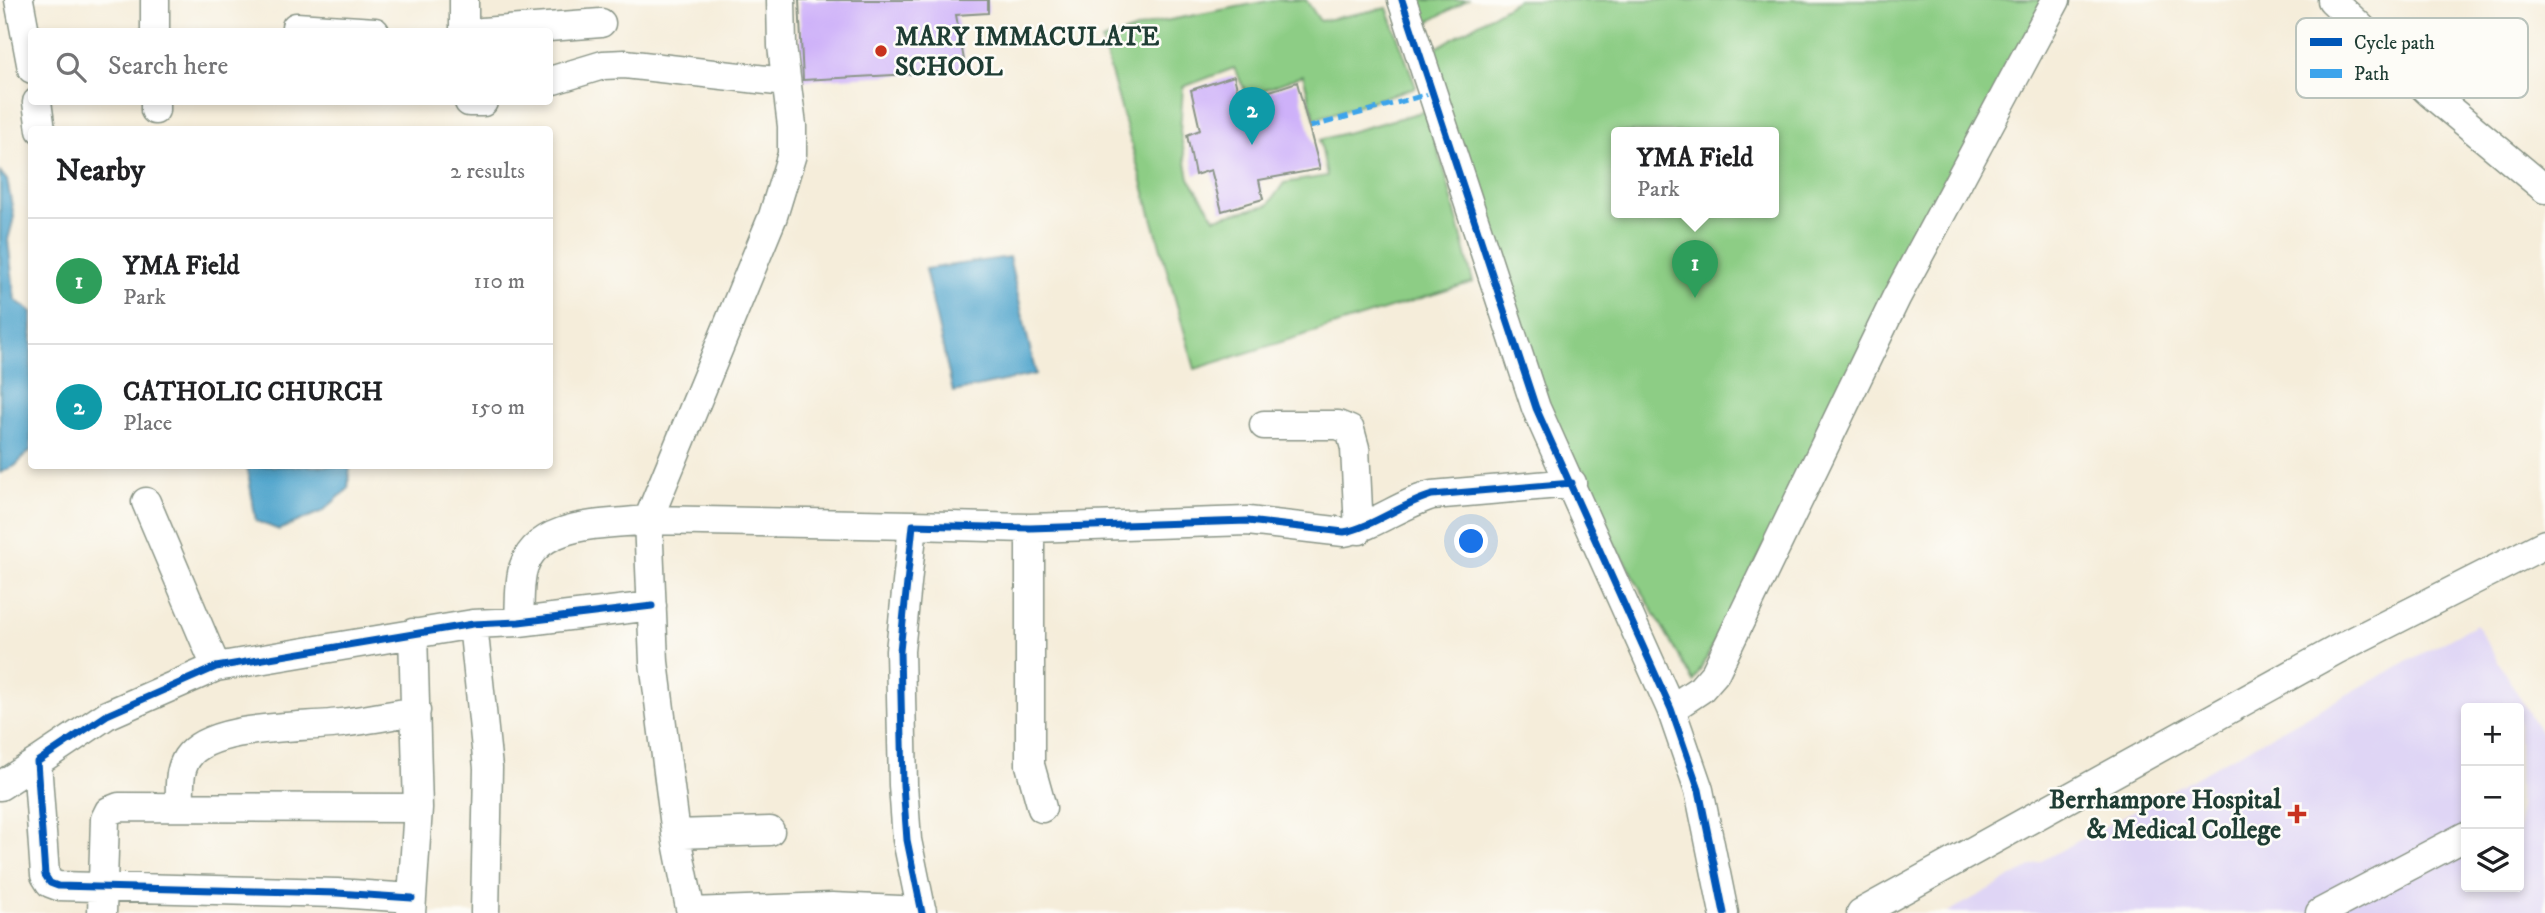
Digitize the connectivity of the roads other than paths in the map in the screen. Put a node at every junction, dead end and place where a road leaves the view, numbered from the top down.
1 (19, 0) edge
2 (155, 0) edge
3 (464, 0) edge
4 (781, 0) edge
5 (1402, 0) edge
6 (2056, 0) edge
7 (2332, 0) edge
8 (2351, 18) edge
9 (601, 23) dead end
10 (296, 27) dead end
11 (155, 28) edge
12 (312, 28) edge
13 (464, 28) edge
14 (535, 28) edge
15 (28, 48) edge
16 (553, 79) edge
17 (785, 82) junction
18 (2436, 98) edge
19 (37, 105) edge
20 (40, 126) edge
21 (2545, 189) edge
22 (1264, 425) dead end
23 (1572, 483) junction
24 (146, 502) dead end
25 (648, 520) junction
26 (913, 525) junction
27 (1030, 528) junction
28 (1359, 530) junction
29 (2545, 544) edge
30 (652, 606) junction
31 (519, 622) junction
32 (473, 624) junction
33 (414, 633) junction
34 (216, 667) junction
35 (1671, 709) junction
36 (416, 711) junction
37 (37, 762) junction
38 (0, 786) edge
39 (180, 806) junction
40 (418, 808) junction
41 (1042, 808) dead end
42 (770, 831) dead end
43 (676, 834) junction
44 (2461, 839) edge
45 (102, 901) edge
46 (412, 906) edge
47 (922, 912) edge
48 (485, 913) edge
49 (691, 913) edge
50 (1724, 913) edge
51 (1861, 913) edge
52 (2320, 913) edge

1 - 15 street
2 - 11 street
3 - 13 street
4 - 17 street
5 - 23 street
6 - 35 street
7 - 8 street
9 - 14 street
10 - 12 street
16 - 17 street
17 - 25 street
18 - 21 street
19 - 20 street
22 - 28 street
23 - 28 street
23 - 35 street
24 - 34 street
25 - 26 street
25 - 30 street
25 - 31 street
26 - 27 street
26 - 47 street
27 - 28 street
27 - 41 street
29 - 51 street
30 - 31 street
30 - 43 street
31 - 32 street
32 - 33 street
32 - 48 street
33 - 34 street
33 - 36 street
34 - 37 street
35 - 50 street
36 - 39 street
36 - 40 street
37 - 38 street
37 - 45 street
39 - 40 street
39 - 45 street
40 - 46 street
42 - 43 street
43 - 49 street
44 - 52 street
45 - 46 street
47 - 49 street

